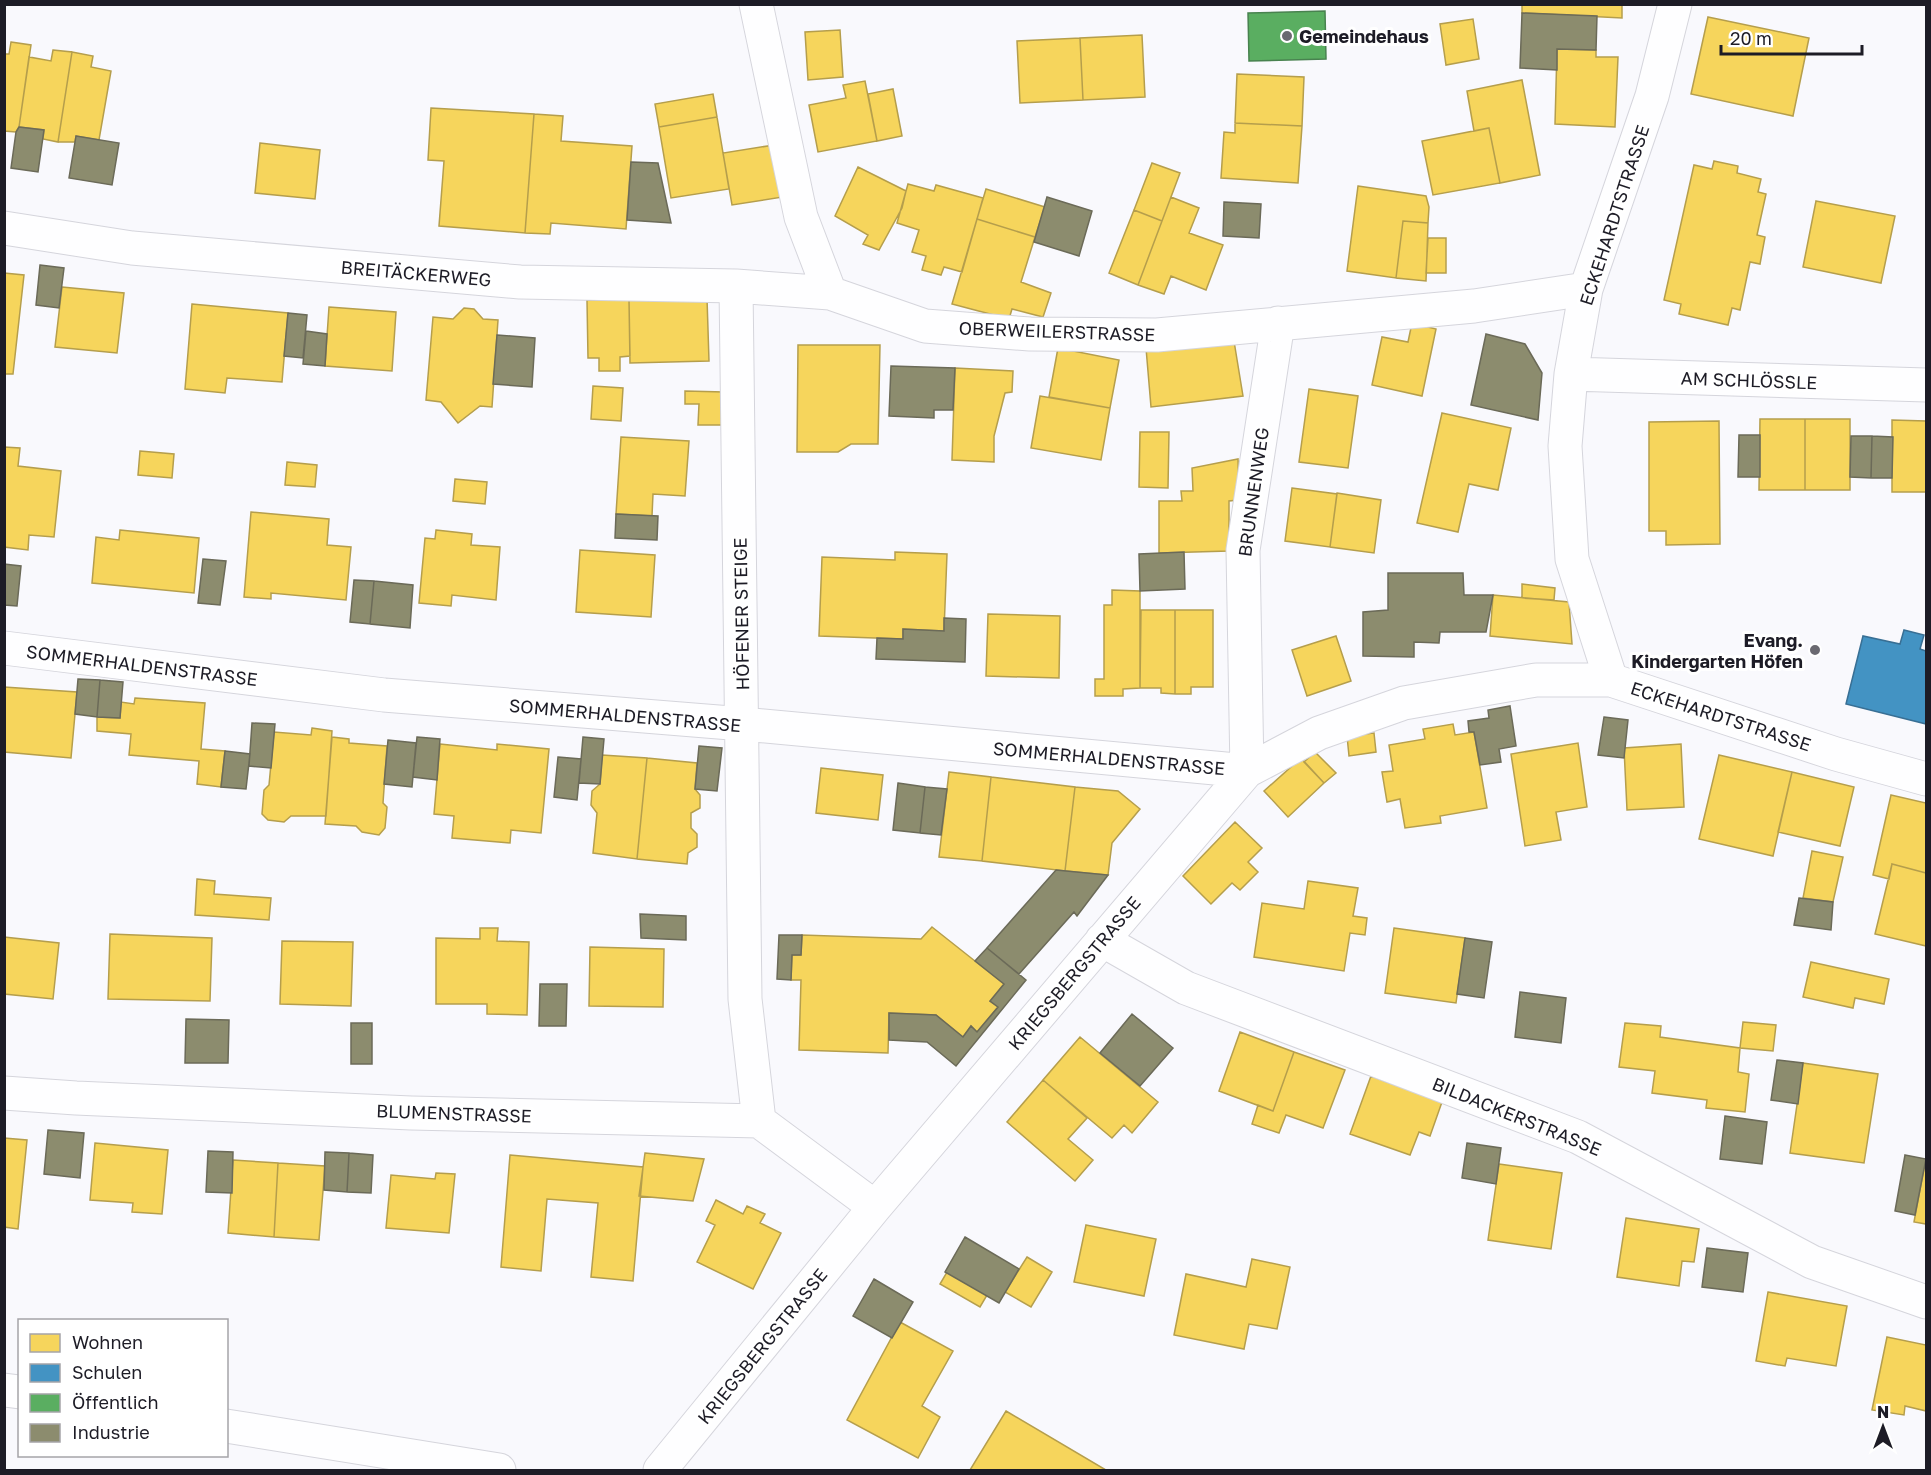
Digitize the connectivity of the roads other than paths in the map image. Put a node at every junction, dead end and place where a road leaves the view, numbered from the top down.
1 (756, 4) edge
2 (1675, 4) edge
3 (4, 228) edge
4 (736, 286) junction
5 (1586, 289) junction
6 (830, 293) junction
7 (1278, 322) junction
8 (1571, 374) junction
9 (1926, 385) edge
10 (4, 648) edge
11 (1611, 680) junction
12 (743, 724) junction
13 (1246, 771) junction
14 (1926, 779) edge
15 (1102, 940) junction
16 (4, 1093) edge
17 (759, 1121) junction
18 (875, 1207) junction
19 (1926, 1302) edge
20 (228, 1426) edge
21 (499, 1470) edge
22 (660, 1470) edge

1 - 6 street
2 - 5 street, ECKEHARDTSTRASSE
3 - 4 street, BREITÄCKERWEG
4 - 6 street, BREITÄCKERWEG
4 - 12 street, HÖFENER STEIGE
5 - 7 street, OBERWEILERSTRASSE
5 - 8 street, ECKEHARDTSTRASSE
6 - 7 street, OBERWEILERSTRASSE
7 - 13 street, BRUNNENWEG
8 - 9 street, AM SCHLÖSSLE
8 - 11 street, ECKEHARDTSTRASSE
10 - 12 street, SOMMERHALDENSTRASSE
11 - 13 street, KRIEGSBERGSTRASSE
11 - 14 street, ECKEHARDTSTRASSE
12 - 13 street, SOMMERHALDENSTRASSE
12 - 17 street, HÖFENER STEIGE
13 - 15 street, KRIEGSBERGSTRASSE
15 - 18 street, KRIEGSBERGSTRASSE
15 - 19 street, BILDACKERSTRASSE
16 - 17 street, BLUMENSTRASSE
17 - 18 street
18 - 22 street, KRIEGSBERGSTRASSE
20 - 21 street

